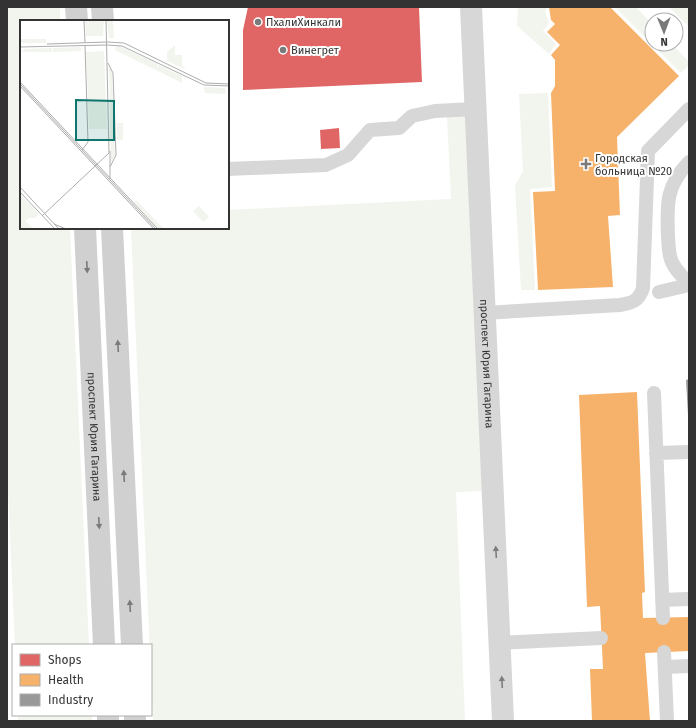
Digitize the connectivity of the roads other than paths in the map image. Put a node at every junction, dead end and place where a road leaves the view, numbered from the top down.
1 (76, 7) edge
2 (102, 7) edge
3 (470, 7) edge
4 (76, 20) edge
5 (103, 20) edge
6 (475, 109) junction
7 (689, 109) edge
8 (689, 162) edge
9 (229, 169) edge
10 (85, 229) edge
11 (112, 229) edge
12 (689, 284) edge
13 (659, 292) dead end
14 (484, 313) junction
15 (654, 393) dead end
16 (689, 452) edge
17 (656, 454) junction
18 (688, 599) dead end
19 (662, 600) junction
20 (663, 618) dead end
21 (601, 638) dead end
22 (104, 644) edge
23 (132, 644) edge
24 (500, 644) junction
25 (664, 652) dead end
26 (689, 666) edge
27 (665, 667) junction
28 (503, 721) edge
29 (667, 721) edge

1 - 4 main road
2 - 5 main road
3 - 6 street, проспект Юрия Гагарина
6 - 9 lane
6 - 14 street, проспект Юрия Гагарина
7 - 14 lane
8 - 12 lane
10 -> 22 main road, проспект Юрия Гагарина
23 -> 11 main road
12 - 13 lane
24 -> 14 street, проспект Юрия Гагарина
15 - 17 lane
16 - 17 lane
17 - 19 lane
18 - 19 lane
19 - 20 lane
21 - 24 lane
28 -> 24 street, проспект Юрия Гагарина
25 - 27 lane
26 - 27 lane
27 - 29 lane

